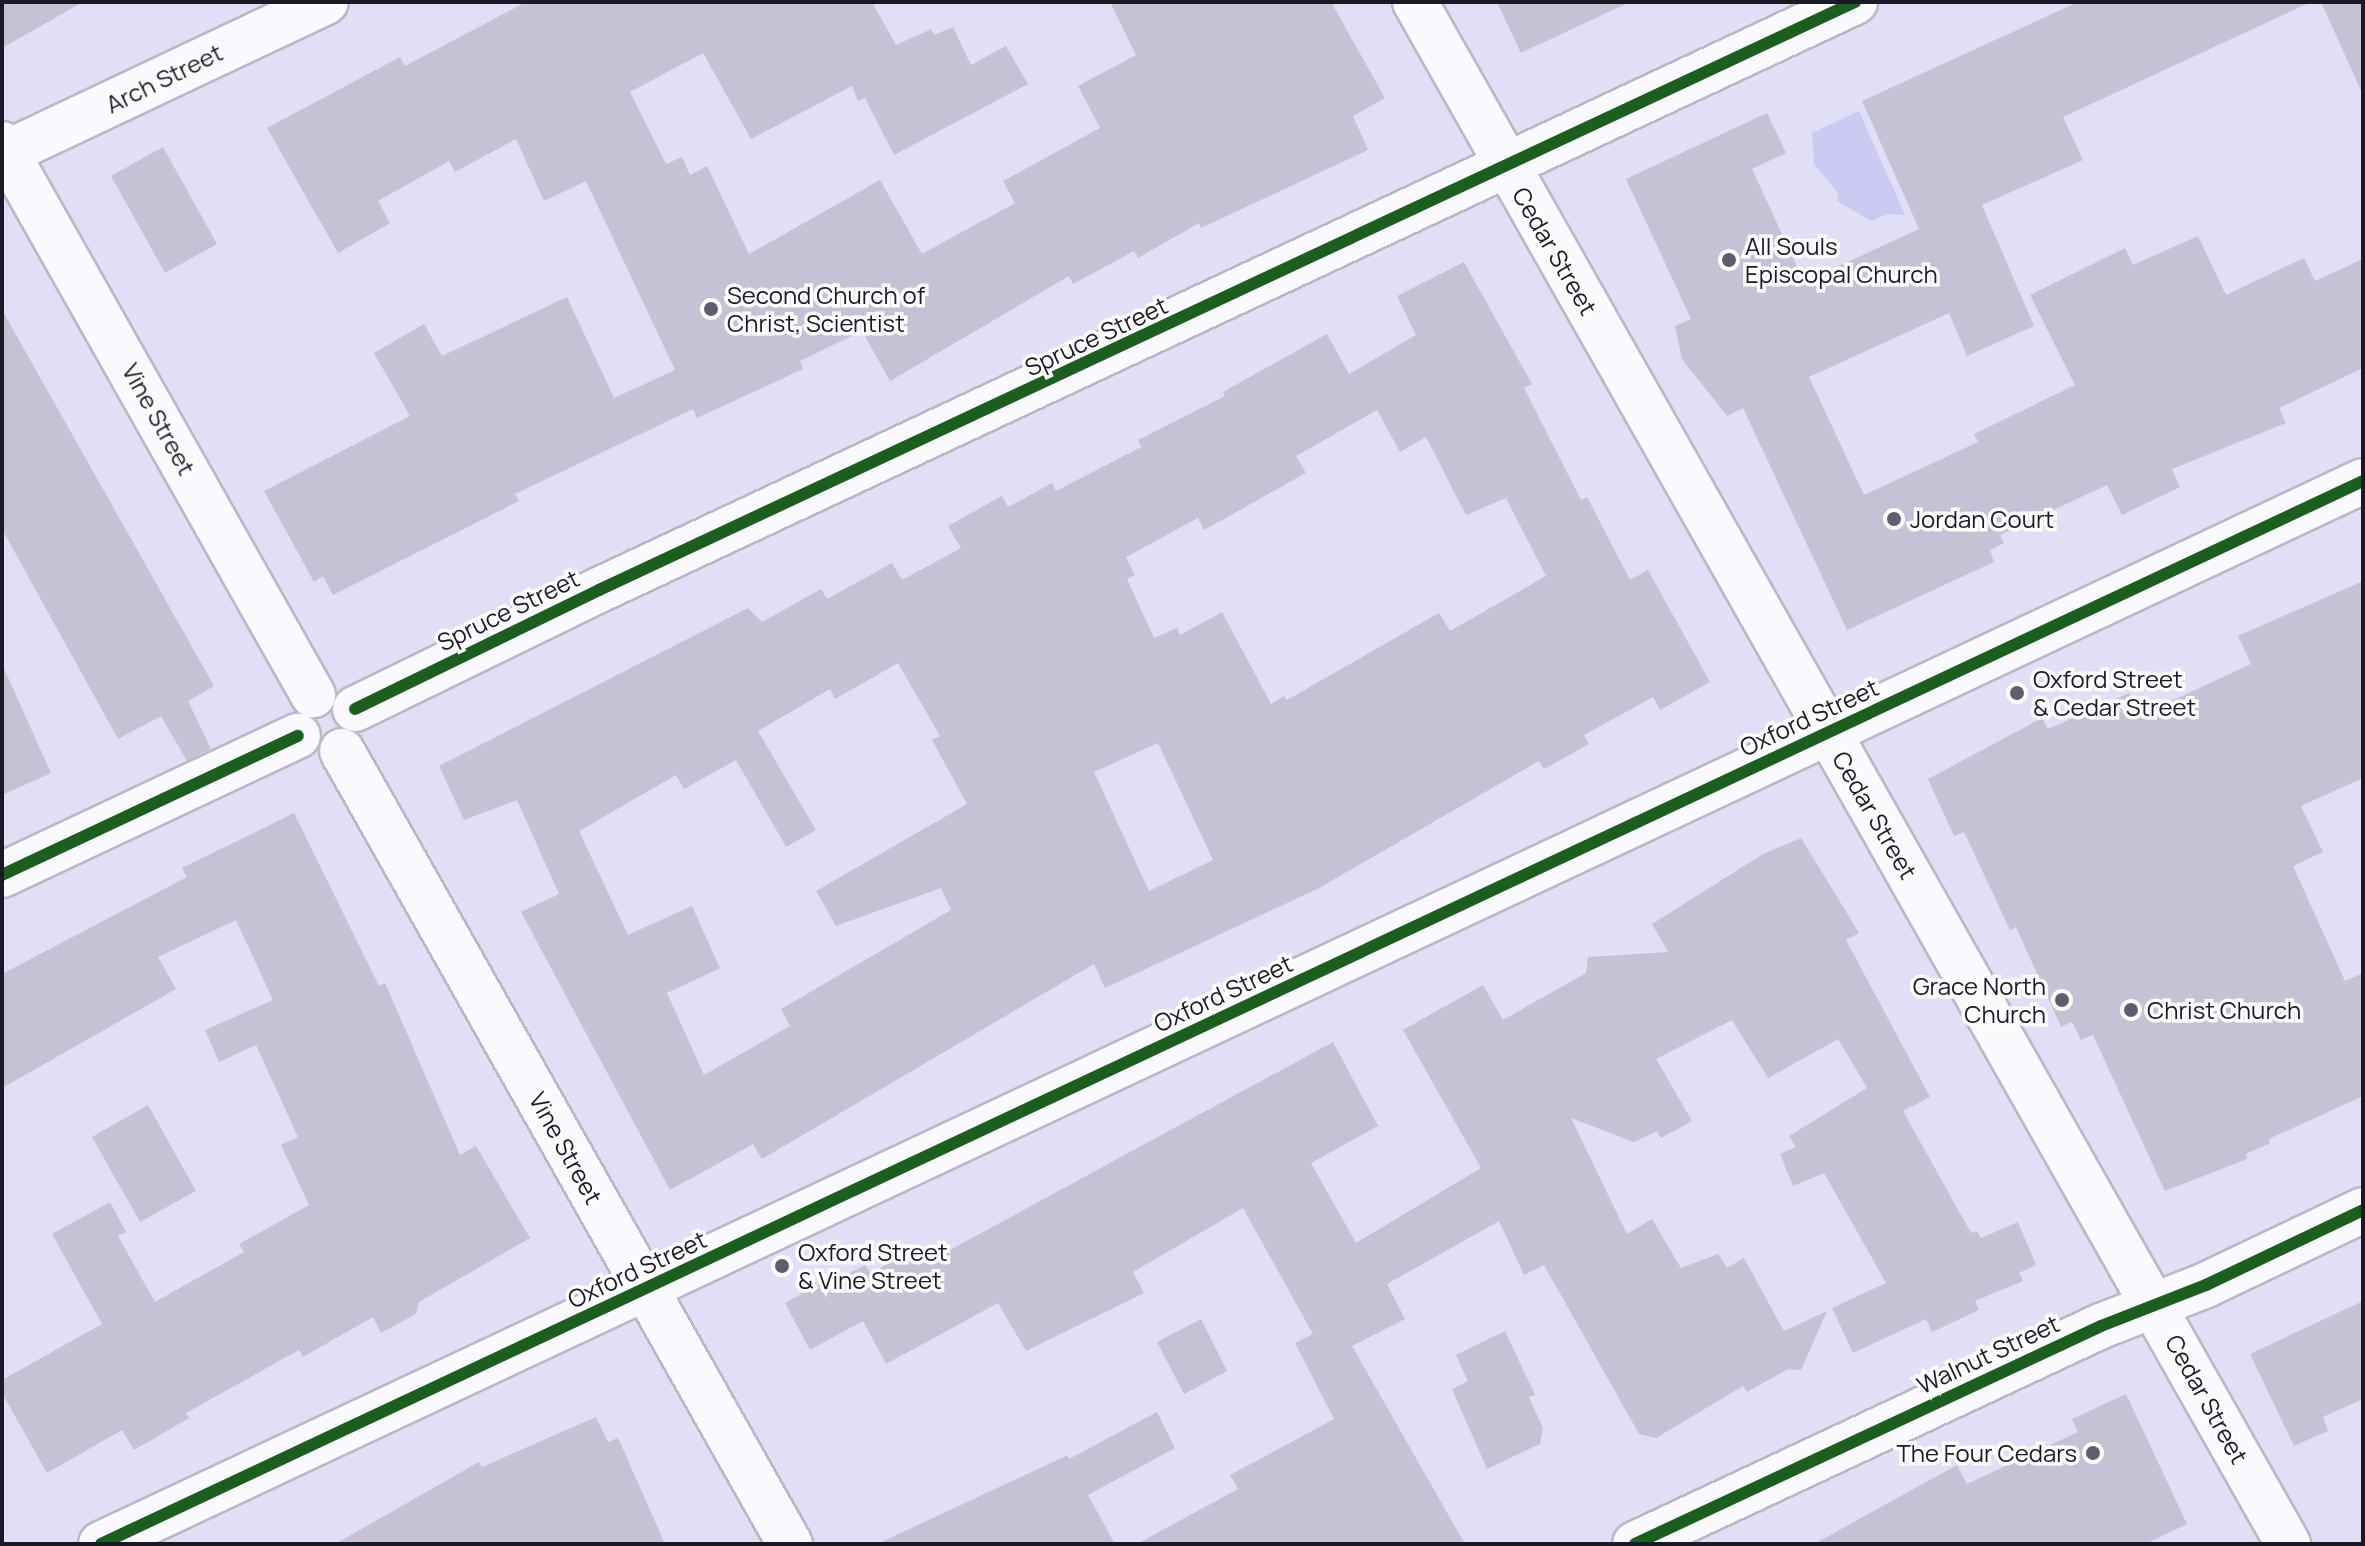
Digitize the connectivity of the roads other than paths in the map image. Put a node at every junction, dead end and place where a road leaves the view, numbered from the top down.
1 (326, 2) edge
2 (1415, 2) edge
3 (1855, 2) edge
4 (4, 151) edge
5 (1507, 167) junction
6 (2363, 481) edge
7 (313, 695) junction
8 (355, 709) junction
9 (1828, 732) junction
10 (298, 736) junction
11 (342, 751) junction
12 (2, 875) edge
13 (2363, 1210) edge
14 (645, 1290) junction
15 (2154, 1305) junction
16 (101, 1544) edge
17 (790, 1544) edge
18 (1635, 1544) edge
19 (2288, 1544) edge

1 - 4 street, Arch Street
2 - 5 street, Cedar Street
3 - 5 street, Spruce Street
4 - 7 street, Vine Street
5 - 8 street, Spruce Street
5 - 9 street, Cedar Street
6 - 9 street, Oxford Street
7 - 8 street
7 - 10 street
8 - 11 street
9 - 14 street, Oxford Street
9 - 15 street, Cedar Street
10 - 11 street
10 - 12 street
11 - 14 street, Vine Street
13 - 15 street, Walnut Street
14 - 16 street, Oxford Street
14 - 17 street, Vine Street
15 - 18 street, Walnut Street
15 - 19 street, Cedar Street

